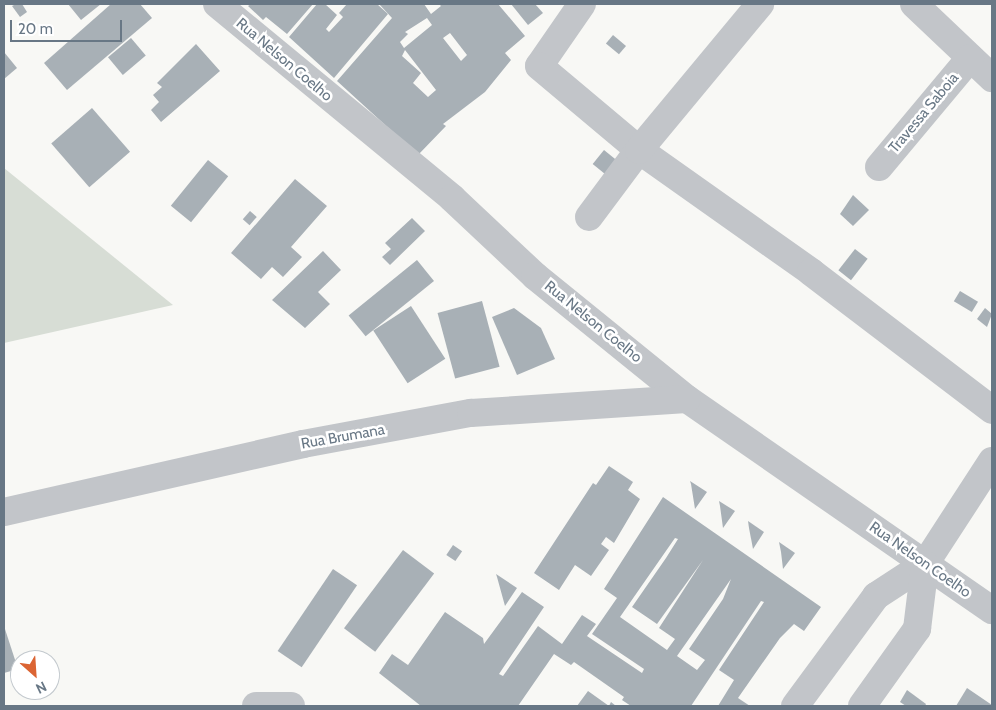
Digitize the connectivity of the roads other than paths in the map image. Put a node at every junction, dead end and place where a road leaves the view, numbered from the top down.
1 (217, 4) edge
2 (582, 4) edge
3 (760, 4) edge
4 (914, 4) edge
5 (983, 62) edge
6 (639, 150) junction
7 (878, 167) dead end
8 (589, 218) dead end
9 (687, 399) junction
10 (992, 410) edge
11 (992, 461) edge
12 (4, 512) edge
13 (925, 564) junction
14 (992, 610) edge
15 (256, 706) edge
16 (291, 706) edge
17 (795, 706) edge
18 (862, 706) edge

1 - 9 street, Rua Nelson Coelho
2 - 6 street
3 - 6 street
4 - 5 street
5 - 7 street, Travessa Saboia
6 - 8 street
6 - 10 street
9 - 12 street, Rua Brumana
9 - 13 street, Rua Nelson Coelho
11 - 13 street
13 - 14 street, Rua Nelson Coelho
13 - 17 street
13 - 18 street
15 - 16 street

